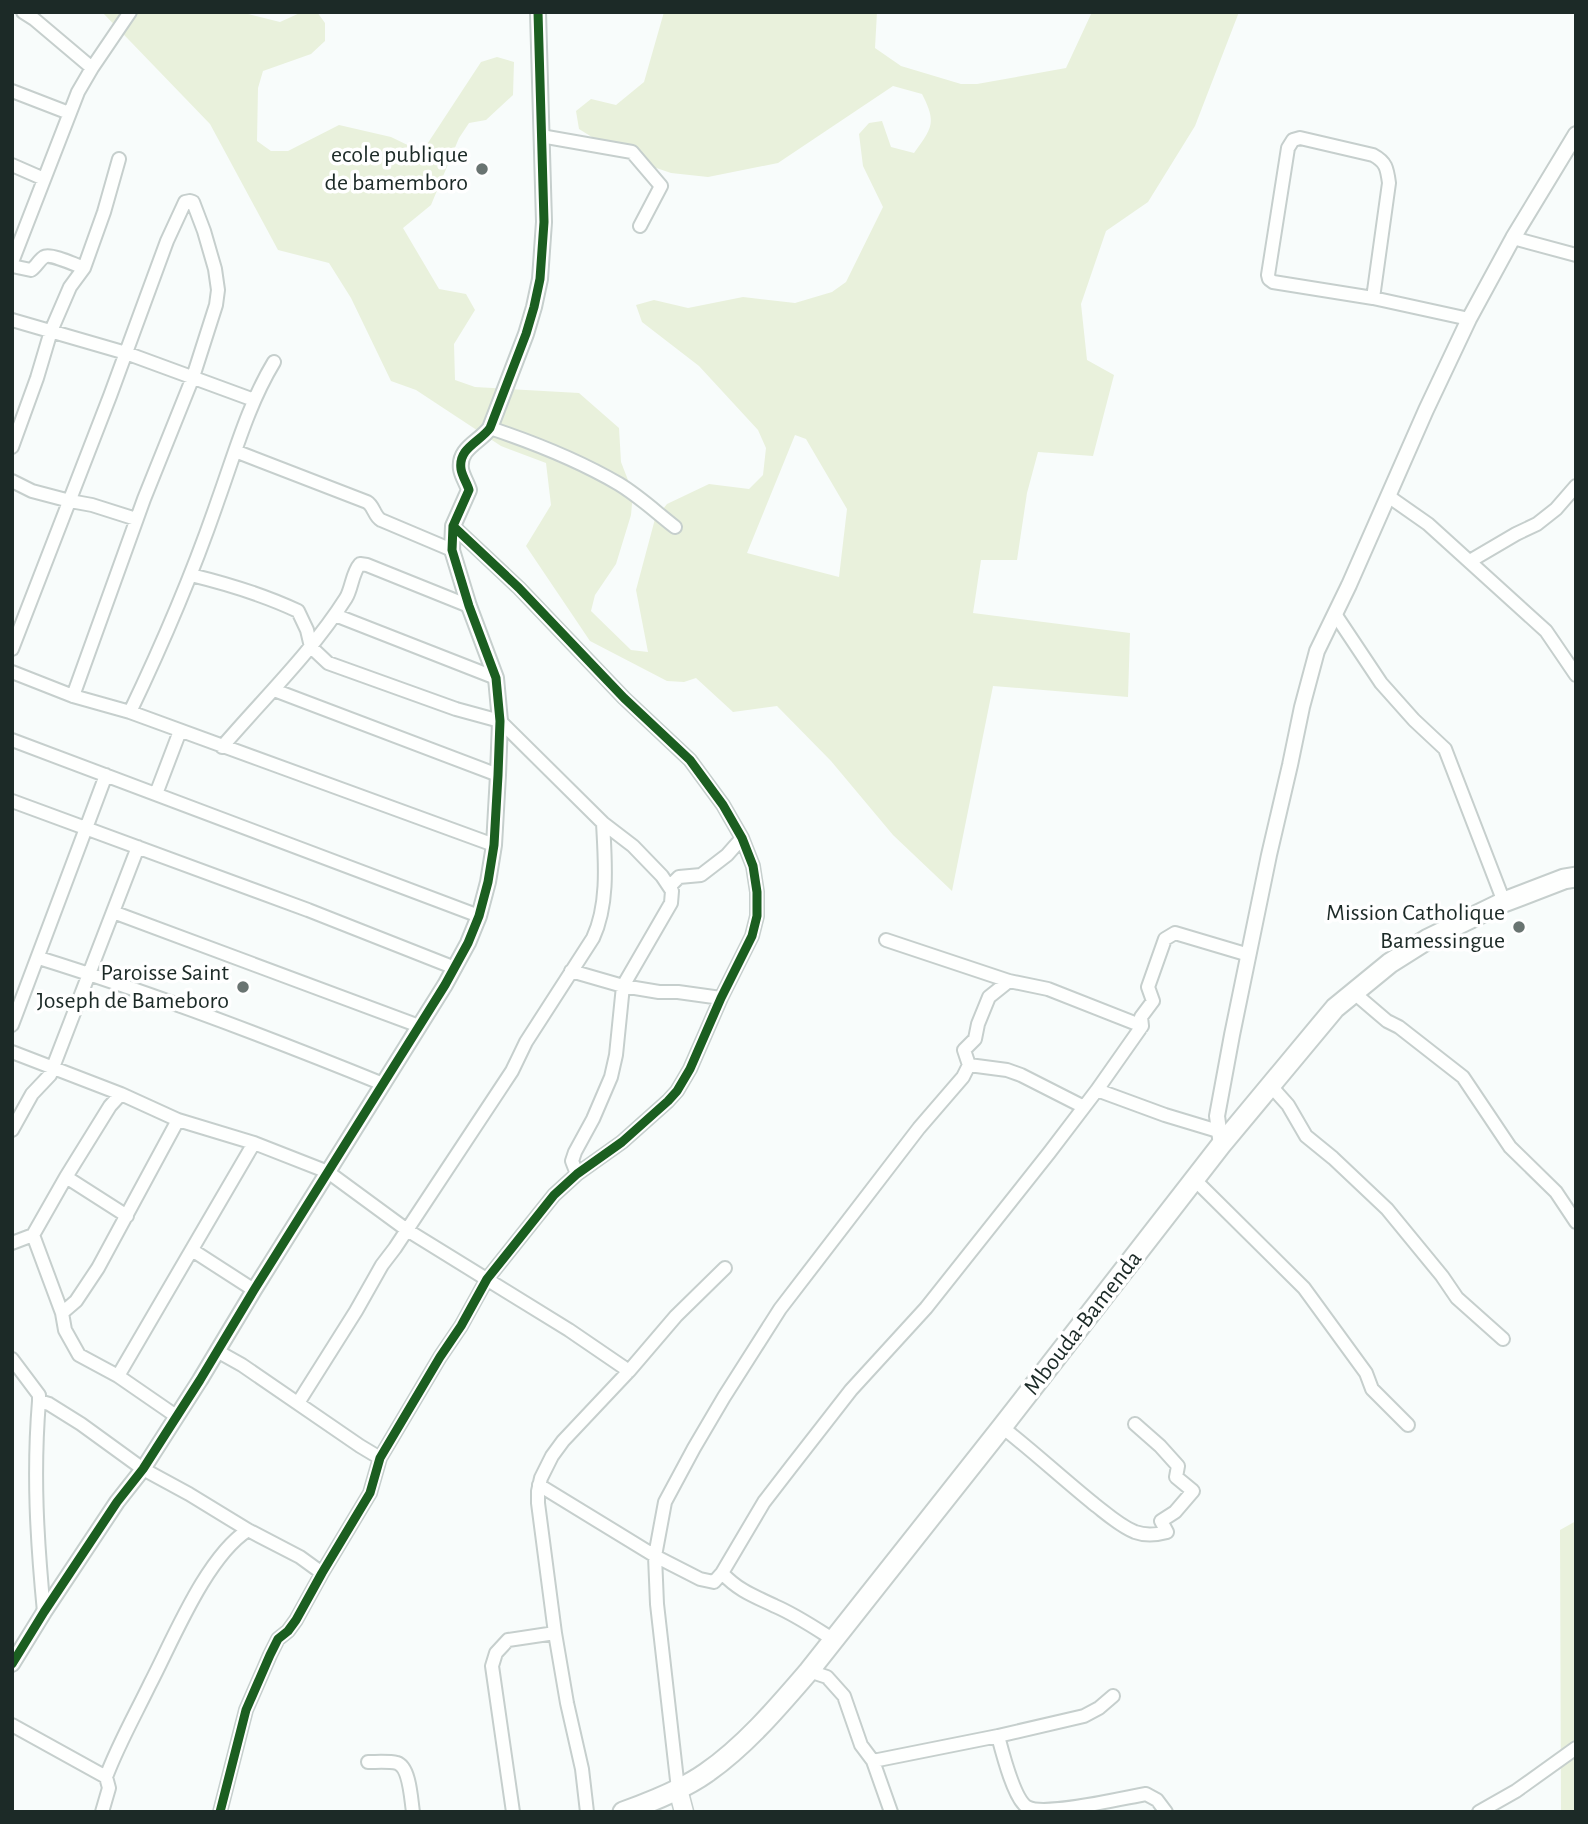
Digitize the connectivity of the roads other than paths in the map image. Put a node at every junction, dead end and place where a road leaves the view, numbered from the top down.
1 (23, 12) edge
2 (130, 12) edge
3 (538, 12) edge
4 (92, 68) junction
5 (12, 91) edge
6 (69, 113) junction
7 (1576, 134) edge
8 (541, 136) junction
9 (119, 159) dead end
10 (12, 165) edge
11 (44, 178) junction
12 (640, 226) dead end
13 (1513, 238) junction
14 (16, 242) edge
15 (1576, 256) edge
16 (12, 264) edge
17 (84, 268) junction
18 (1373, 299) junction
19 (12, 320) edge
20 (1469, 320) junction
21 (51, 331) junction
22 (126, 353) junction
23 (274, 362) dead end
24 (192, 377) junction
25 (254, 400) junction
26 (490, 428) junction
27 (12, 447) edge
28 (235, 451) junction
29 (12, 481) edge
30 (1576, 486) edge
31 (1388, 496) junction
32 (70, 501) junction
33 (136, 519) junction
34 (453, 526) junction
35 (676, 527) dead end
36 (452, 550) junction
37 (1470, 561) junction
38 (191, 575) junction
39 (469, 606) junction
40 (1335, 614) junction
41 (334, 615) junction
42 (311, 647) junction
43 (12, 649) edge
44 (12, 672) edge
45 (1576, 675) edge
46 (496, 678) junction
47 (274, 690) junction
48 (73, 696) junction
49 (130, 712) junction
50 (500, 721) junction
51 (180, 731) junction
52 (12, 740) edge
53 (222, 747) junction
54 (106, 775) junction
55 (498, 775) junction
56 (156, 794) junction
57 (12, 801) edge
58 (603, 823) junction
59 (86, 828) junction
60 (742, 838) junction
61 (494, 845) junction
62 (138, 847) junction
63 (1576, 877) edge
64 (670, 886) junction
65 (1504, 902) junction
66 (113, 912) junction
67 (479, 916) junction
68 (886, 940) dead end
69 (1249, 955) junction
70 (39, 958) junction
71 (455, 968) junction
72 (571, 971) junction
73 (88, 973) junction
74 (1009, 981) junction
75 (623, 986) junction
76 (1353, 992) junction
77 (720, 998) junction
78 (12, 1025) edge
79 (419, 1026) junction
80 (1142, 1026) junction
81 (12, 1052) edge
82 (969, 1065) junction
83 (53, 1067) junction
84 (383, 1084) junction
85 (1271, 1086) junction
86 (1097, 1090) junction
87 (121, 1094) junction
88 (1084, 1107) junction
89 (178, 1120) junction
90 (12, 1130) edge
91 (1219, 1138) junction
92 (254, 1143) junction
93 (328, 1172) junction
94 (577, 1174) junction
95 (66, 1177) junction
96 (1195, 1180) junction
97 (127, 1216) junction
98 (1576, 1222) edge
99 (407, 1230) junction
100 (33, 1235) junction
101 (12, 1243) edge
102 (192, 1250) junction
103 (725, 1268) dead end
104 (488, 1279) junction
105 (254, 1290) junction
106 (62, 1313) junction
107 (1503, 1339) dead end
108 (217, 1351) junction
109 (12, 1359) edge
110 (629, 1371) junction
111 (118, 1377) junction
112 (40, 1401) junction
113 (298, 1403) junction
114 (176, 1416) junction
115 (1135, 1424) dead end
116 (1408, 1425) dead end
117 (1002, 1427) junction
118 (380, 1458) junction
119 (143, 1469) junction
120 (539, 1485) junction
121 (247, 1530) junction
122 (655, 1556) junction
123 (322, 1573) junction
124 (722, 1573) junction
125 (44, 1612) junction
126 (555, 1633) junction
127 (834, 1640) junction
128 (12, 1664) edge
129 (810, 1671) junction
130 (1113, 1696) dead end
131 (12, 1725) edge
132 (998, 1736) junction
133 (1576, 1748) edge
134 (873, 1761) junction
135 (368, 1762) dead end
136 (106, 1777) junction
137 (678, 1788) junction
138 (102, 1812) edge
139 (220, 1812) edge
140 (413, 1812) edge
141 (513, 1812) edge
142 (587, 1812) edge
143 (623, 1812) edge
144 (684, 1812) edge
145 (891, 1812) edge
146 (1166, 1812) edge
147 (1479, 1812) edge

1 - 4 street
2 - 4 street
3 - 8 street
4 - 6 street
5 - 6 street
6 - 11 street
7 - 13 street
8 - 12 street
8 - 26 street
9 - 17 street
10 - 11 street
11 - 14 street
13 - 15 street
13 - 20 street
14 - 16 street
16 - 17 street
17 - 21 street
18 - 18 street
18 - 20 street
19 - 21 street
20 - 31 street
21 - 22 street
21 - 27 street
22 - 24 street
22 - 24 street
22 - 32 street
23 - 25 street
24 - 25 street
24 - 33 street
25 - 28 street
26 - 34 street
26 - 35 street
28 - 36 street
28 - 38 street
29 - 32 street
30 - 37 street
31 - 37 street
31 - 40 street
32 - 33 street
32 - 43 street
33 - 48 street
34 - 36 street
34 - 60 street
36 - 39 street
37 - 45 street
38 - 42 street
38 - 49 street
39 - 41 street
39 - 46 street
40 - 65 street
40 - 69 street
41 - 42 street
41 - 46 street
42 - 47 street
42 - 50 street
44 - 48 street
46 - 50 street
47 - 53 street
47 - 55 street
48 - 49 street
49 - 51 street
50 - 55 street
50 - 58 street
51 - 53 street
51 - 56 street
52 - 54 street
53 - 61 street
54 - 56 street
54 - 59 street
55 - 61 street
56 - 67 street
57 - 59 street
58 - 64 street
58 - 72 street
59 - 62 street
59 - 70 street
60 - 64 street
60 - 77 street
61 - 67 street
62 - 66 street
62 - 71 street
63 - 65 highway, Mbouda-Bamenda
64 - 75 street
65 - 76 highway, Mbouda-Bamenda
66 - 73 street
66 - 79 street
67 - 71 street
68 - 74 street
69 - 80 street
69 - 91 street
70 - 73 street
70 - 78 street
71 - 79 street
72 - 75 street
72 - 99 street
73 - 83 street
73 - 84 street
74 - 80 street
74 - 82 street
75 - 77 street
75 - 94 street
76 - 85 highway, Mbouda-Bamenda
76 - 98 street
77 - 94 street
79 - 84 street
80 - 86 street
81 - 83 street
82 - 88 street
82 - 122 street
83 - 87 street
83 - 90 street
84 - 93 street
85 - 91 highway, Mbouda-Bamenda
85 - 107 street
86 - 88 street
86 - 91 street
87 - 89 street
87 - 95 street
88 - 124 street
89 - 92 street
89 - 97 street
91 - 96 highway, Mbouda-Bamenda
92 - 93 street
92 - 102 street
93 - 99 street
93 - 105 street
94 - 104 street
95 - 97 street
95 - 100 street
96 - 116 street
96 - 117 highway, Mbouda-Bamenda
97 - 106 street
99 - 104 street
99 - 113 street
100 - 101 street
100 - 106 street
102 - 105 street
102 - 111 street
103 - 110 street
104 - 110 street
104 - 118 street
105 - 108 street
106 - 111 street
108 - 113 street
108 - 114 street
109 - 112 street
110 - 120 street
111 - 114 street
112 - 119 street
112 - 125 street
113 - 118 street
114 - 119 street
115 - 117 street
117 - 127 highway, Mbouda-Bamenda
118 - 123 street
119 - 121 street
119 - 125 street
120 - 122 street
120 - 126 street
121 - 123 street
121 - 136 street
122 - 124 street
122 - 137 street
123 - 139 street
124 - 127 street
125 - 128 street
126 - 141 street
126 - 142 street
127 - 129 highway, Mbouda-Bamenda
129 - 134 street
129 - 137 highway, Mbouda-Bamenda
130 - 132 street
131 - 136 street
132 - 134 street
132 - 146 street
133 - 147 street
134 - 145 street
135 - 140 street
136 - 138 street
137 - 143 highway, Mbouda-Bamenda
137 - 144 main road

